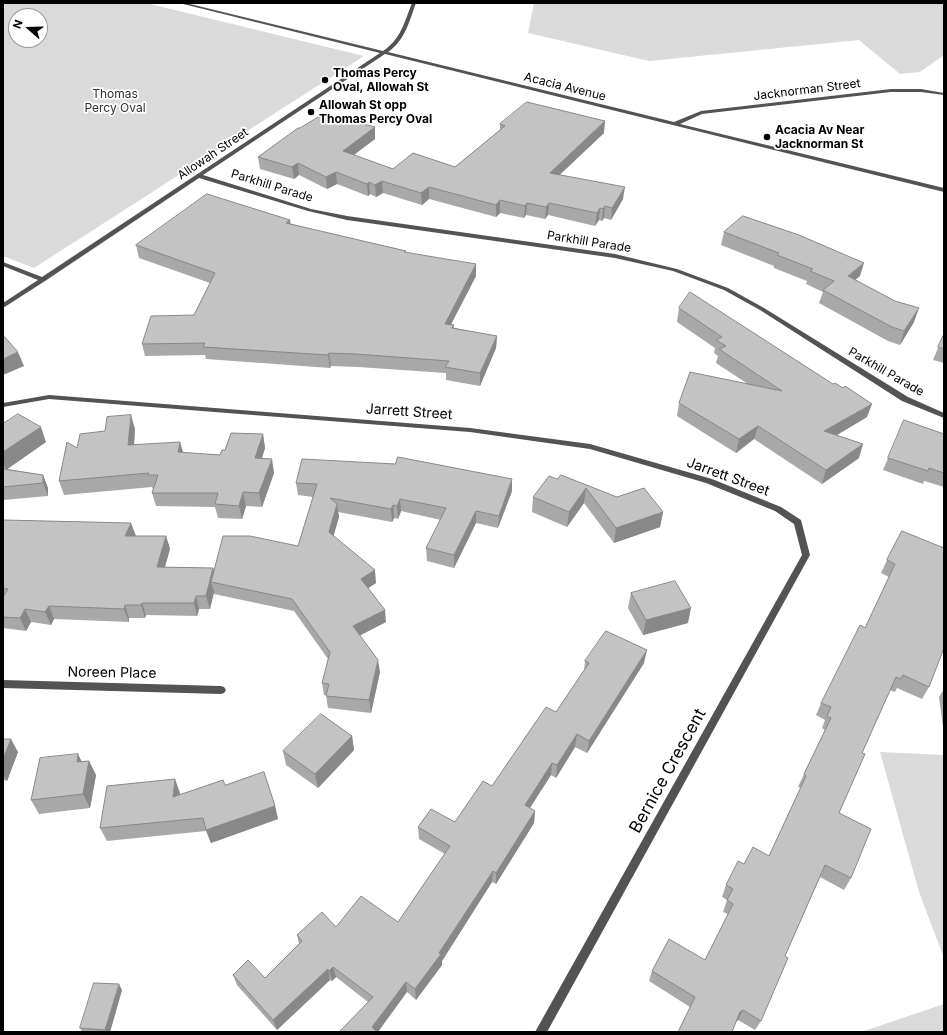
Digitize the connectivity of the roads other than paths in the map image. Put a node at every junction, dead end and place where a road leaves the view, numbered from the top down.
1 (181, 3) edge
2 (414, 3) edge
3 (385, 52) junction
4 (944, 94) edge
5 (675, 124) junction
6 (199, 176) junction
7 (944, 190) edge
8 (3, 264) edge
9 (43, 280) junction
10 (3, 306) edge
11 (3, 405) edge
12 (944, 416) edge
13 (798, 522) joint
14 (3, 684) edge
15 (221, 690) dead end
16 (541, 1032) edge

1 - 3 street, Acacia Avenue
2 - 3 street, Allowah Street
3 - 5 street, Acacia Avenue
3 - 6 street, Allowah Street
4 - 5 street, Jacknorman Street
5 - 7 street, Acacia Avenue
6 - 9 street, Allowah Street
6 - 12 street, Parkhill Parade
8 - 9 street
9 - 10 street, Allowah Street
11 - 13 street, Jarrett Street
13 - 16 street, Bernice Crescent
14 - 15 street, Noreen Place

